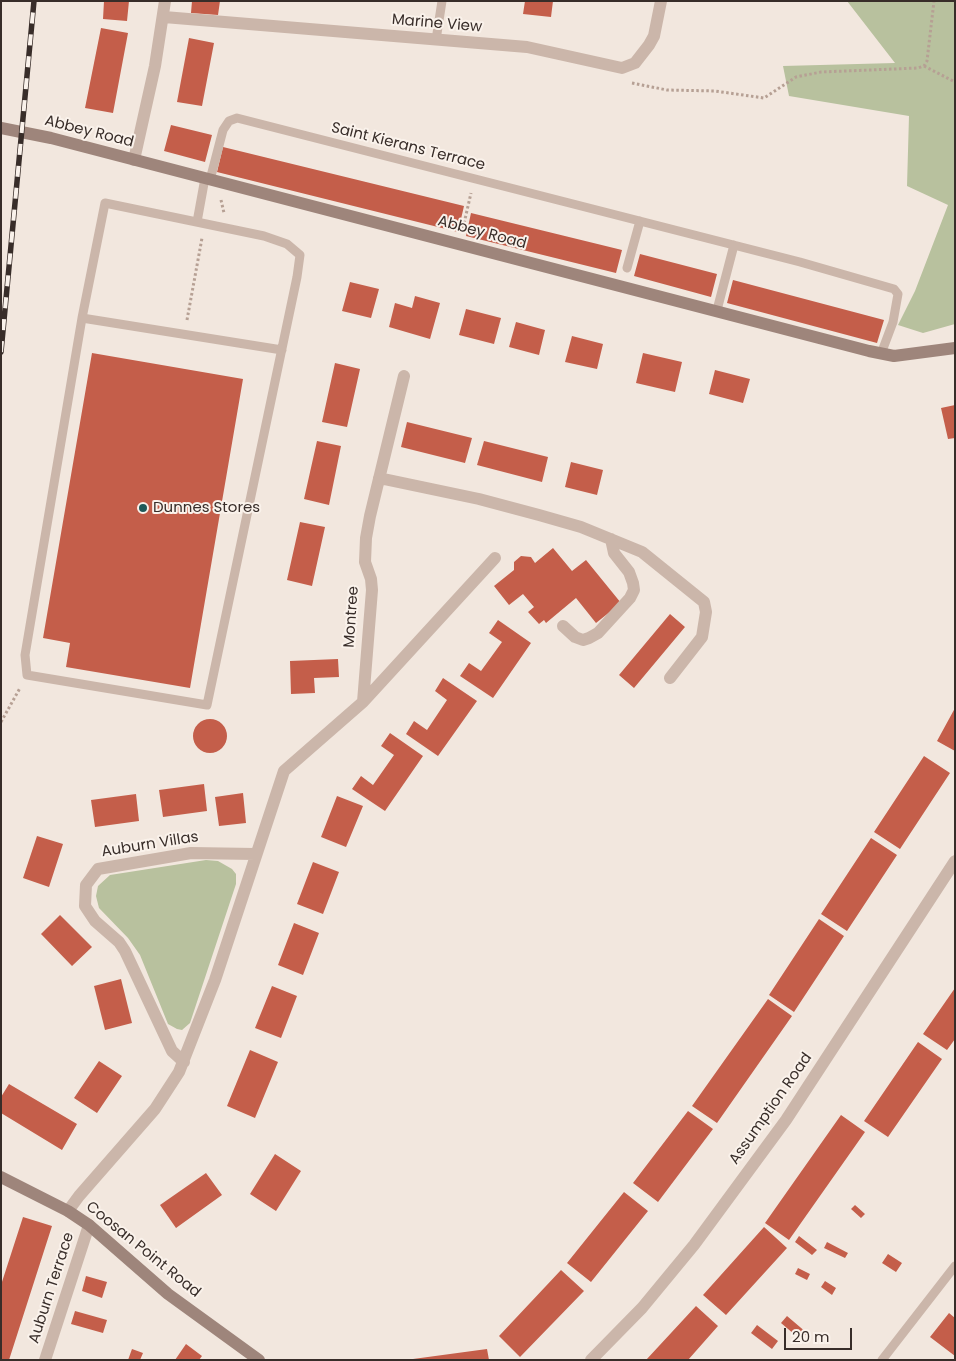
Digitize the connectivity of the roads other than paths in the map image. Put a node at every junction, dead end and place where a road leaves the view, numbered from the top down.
1 (165, 1) edge
2 (442, 1) edge
3 (660, 1) edge
4 (164, 17) junction
5 (436, 40) junction
6 (1, 128) edge
7 (134, 160) junction
8 (208, 179) junction
9 (640, 221) junction
10 (197, 222) junction
11 (734, 245) junction
12 (627, 268) dead end
13 (717, 310) junction
14 (82, 318) junction
15 (955, 348) edge
16 (282, 350) junction
17 (882, 354) junction
18 (404, 376) dead end
19 (379, 478) junction
20 (611, 538) junction
21 (495, 558) dead end
22 (563, 626) dead end
23 (670, 678) dead end
24 (363, 702) junction
25 (255, 854) junction
26 (955, 861) edge
27 (184, 1062) junction
28 (1, 1178) edge
29 (68, 1211) junction
30 (89, 1225) junction
31 (955, 1266) edge
32 (45, 1360) edge
33 (259, 1360) edge
34 (591, 1360) edge
35 (882, 1360) edge

1 - 4 street
2 - 5 lane
3 - 5 street, Marine View
4 - 5 street, Marine View
4 - 7 street
6 - 7 street, Abbey Road
7 - 8 street, Abbey Road
8 - 9 lane, Saint Kierans Terrace
8 - 10 lane
8 - 13 street, Abbey Road
9 - 11 lane, Saint Kierans Terrace
9 - 12 lane
10 - 14 lane
10 - 16 lane
11 - 13 lane
11 - 17 lane, Saint Kierans Terrace
13 - 17 street, Abbey Road
14 - 16 lane
14 - 16 lane
15 - 17 street, Abbey Road
18 - 19 street, Montree
19 - 20 street
19 - 24 street, Montree
20 - 22 street
20 - 23 street
21 - 24 street
24 - 25 street
25 - 27 street
25 - 27 street, Auburn Villas
26 - 34 street, Assumption Road
27 - 29 street
28 - 29 street, Coosan Point Road
29 - 30 street, Coosan Point Road
30 - 32 street, Auburn Terrace
30 - 33 street, Coosan Point Road
31 - 35 lane

